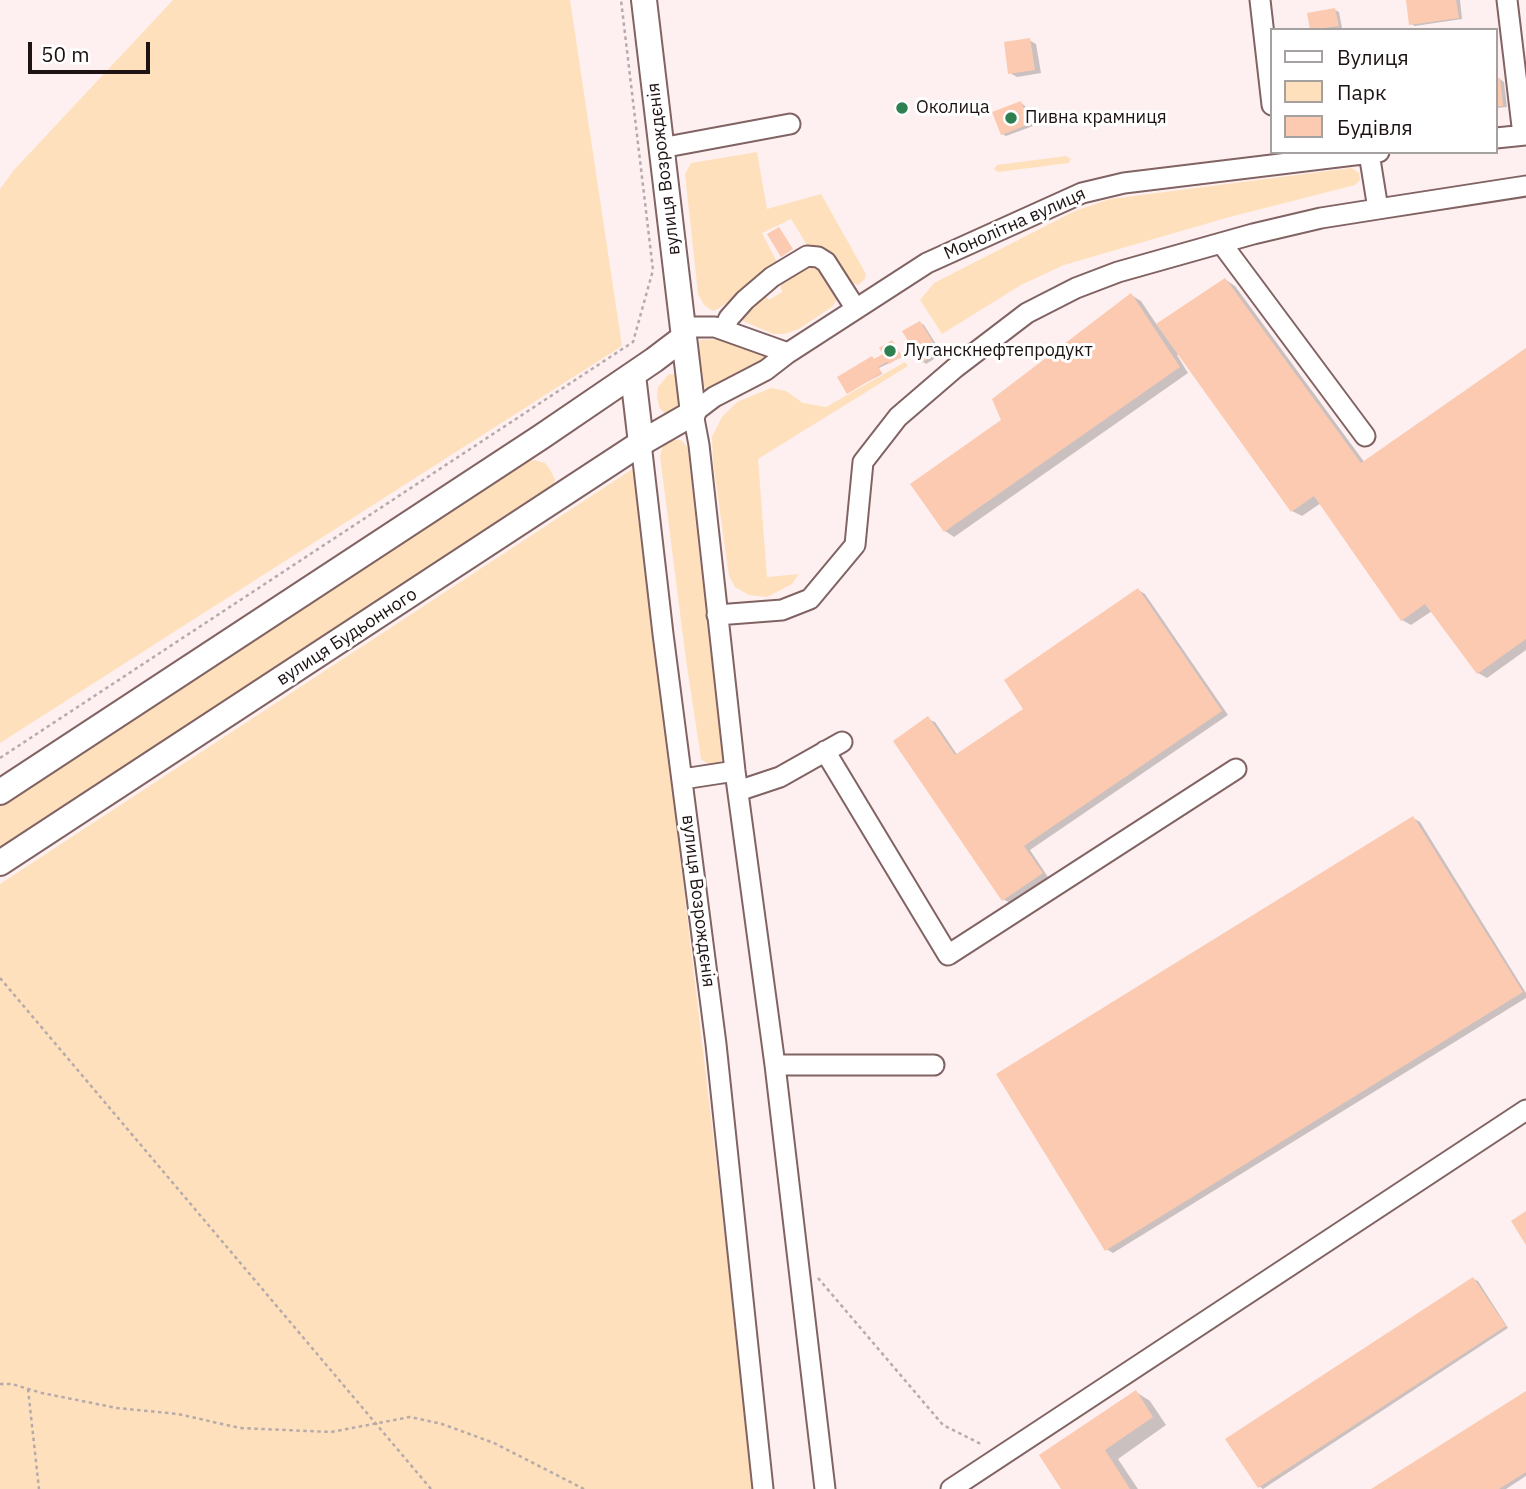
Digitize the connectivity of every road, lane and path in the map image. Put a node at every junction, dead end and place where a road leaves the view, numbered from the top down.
1 (621, 0) edge
2 (644, 0) edge
3 (1260, 0) edge
4 (1507, 0) edge
5 (1270, 88) edge
6 (790, 124) dead end
7 (1525, 135) edge
8 (1498, 138) edge
9 (661, 148) junction
10 (1358, 154) edge
11 (1374, 154) edge
12 (1279, 159) edge
13 (1526, 186) edge
14 (1378, 209) junction
15 (1222, 244) junction
16 (856, 309) junction
17 (724, 329) junction
18 (683, 333) junction
19 (788, 353) junction
20 (633, 375) junction
21 (693, 413) junction
22 (1365, 436) dead end
23 (641, 443) junction
24 (717, 615) junction
25 (0, 758) edge
26 (1236, 769) dead end
27 (735, 771) junction
28 (683, 779) junction
29 (738, 791) junction
30 (0, 792) edge
31 (0, 863) edge
32 (0, 978) edge
33 (775, 1065) junction
34 (934, 1065) dead end
35 (1526, 1110) edge
36 (798, 1255) junction
37 (0, 1384) edge
38 (28, 1389) junction
39 (375, 1423) junction
40 (1002, 1455) junction
41 (39, 1489) edge
42 (431, 1489) edge
43 (584, 1489) edge
44 (763, 1489) edge
45 (825, 1489) edge
46 (951, 1489) edge

1 - 25 path
2 - 9 main road, вулиця Возрождєнія
3 - 5 street
4 - 7 street
6 - 9 street
7 - 8 street
9 - 18 main road, вулиця Возрождєнія
10 - 12 street, Монолітна вулиця
11 - 14 street
12 - 16 street, Монолітна вулиця
13 - 14 street
14 - 15 street
15 - 22 street
15 - 24 street
16 - 17 street
16 - 19 street, Монолітна вулиця
17 - 18 street
17 - 19 street
18 - 20 main road
18 - 21 main road, вулиця Возрождєнія
19 - 21 street, Монолітна вулиця
20 - 23 main road, вулиця Возрождєнія
20 - 30 main road
21 - 23 main road, вулиця Будьонного
21 - 24 street, вулиця Возрождєнія
23 - 28 street, вулиця Возрождєнія
23 - 31 main road, вулиця Будьонного
24 - 27 street, вулиця Возрождєнія
26 - 29 street
27 - 28 street
27 - 29 street, вулиця Возрождєнія
28 - 44 street, вулиця Возрождєнія
29 - 33 street, вулиця Возрождєнія
32 - 39 path
33 - 34 street
33 - 36 street, вулиця Возрождєнія
35 - 40 street
36 - 40 path
36 - 45 street, вулиця Возрождєнія
37 - 38 path
38 - 39 path
38 - 41 path
39 - 42 path
39 - 43 path
40 - 46 street

